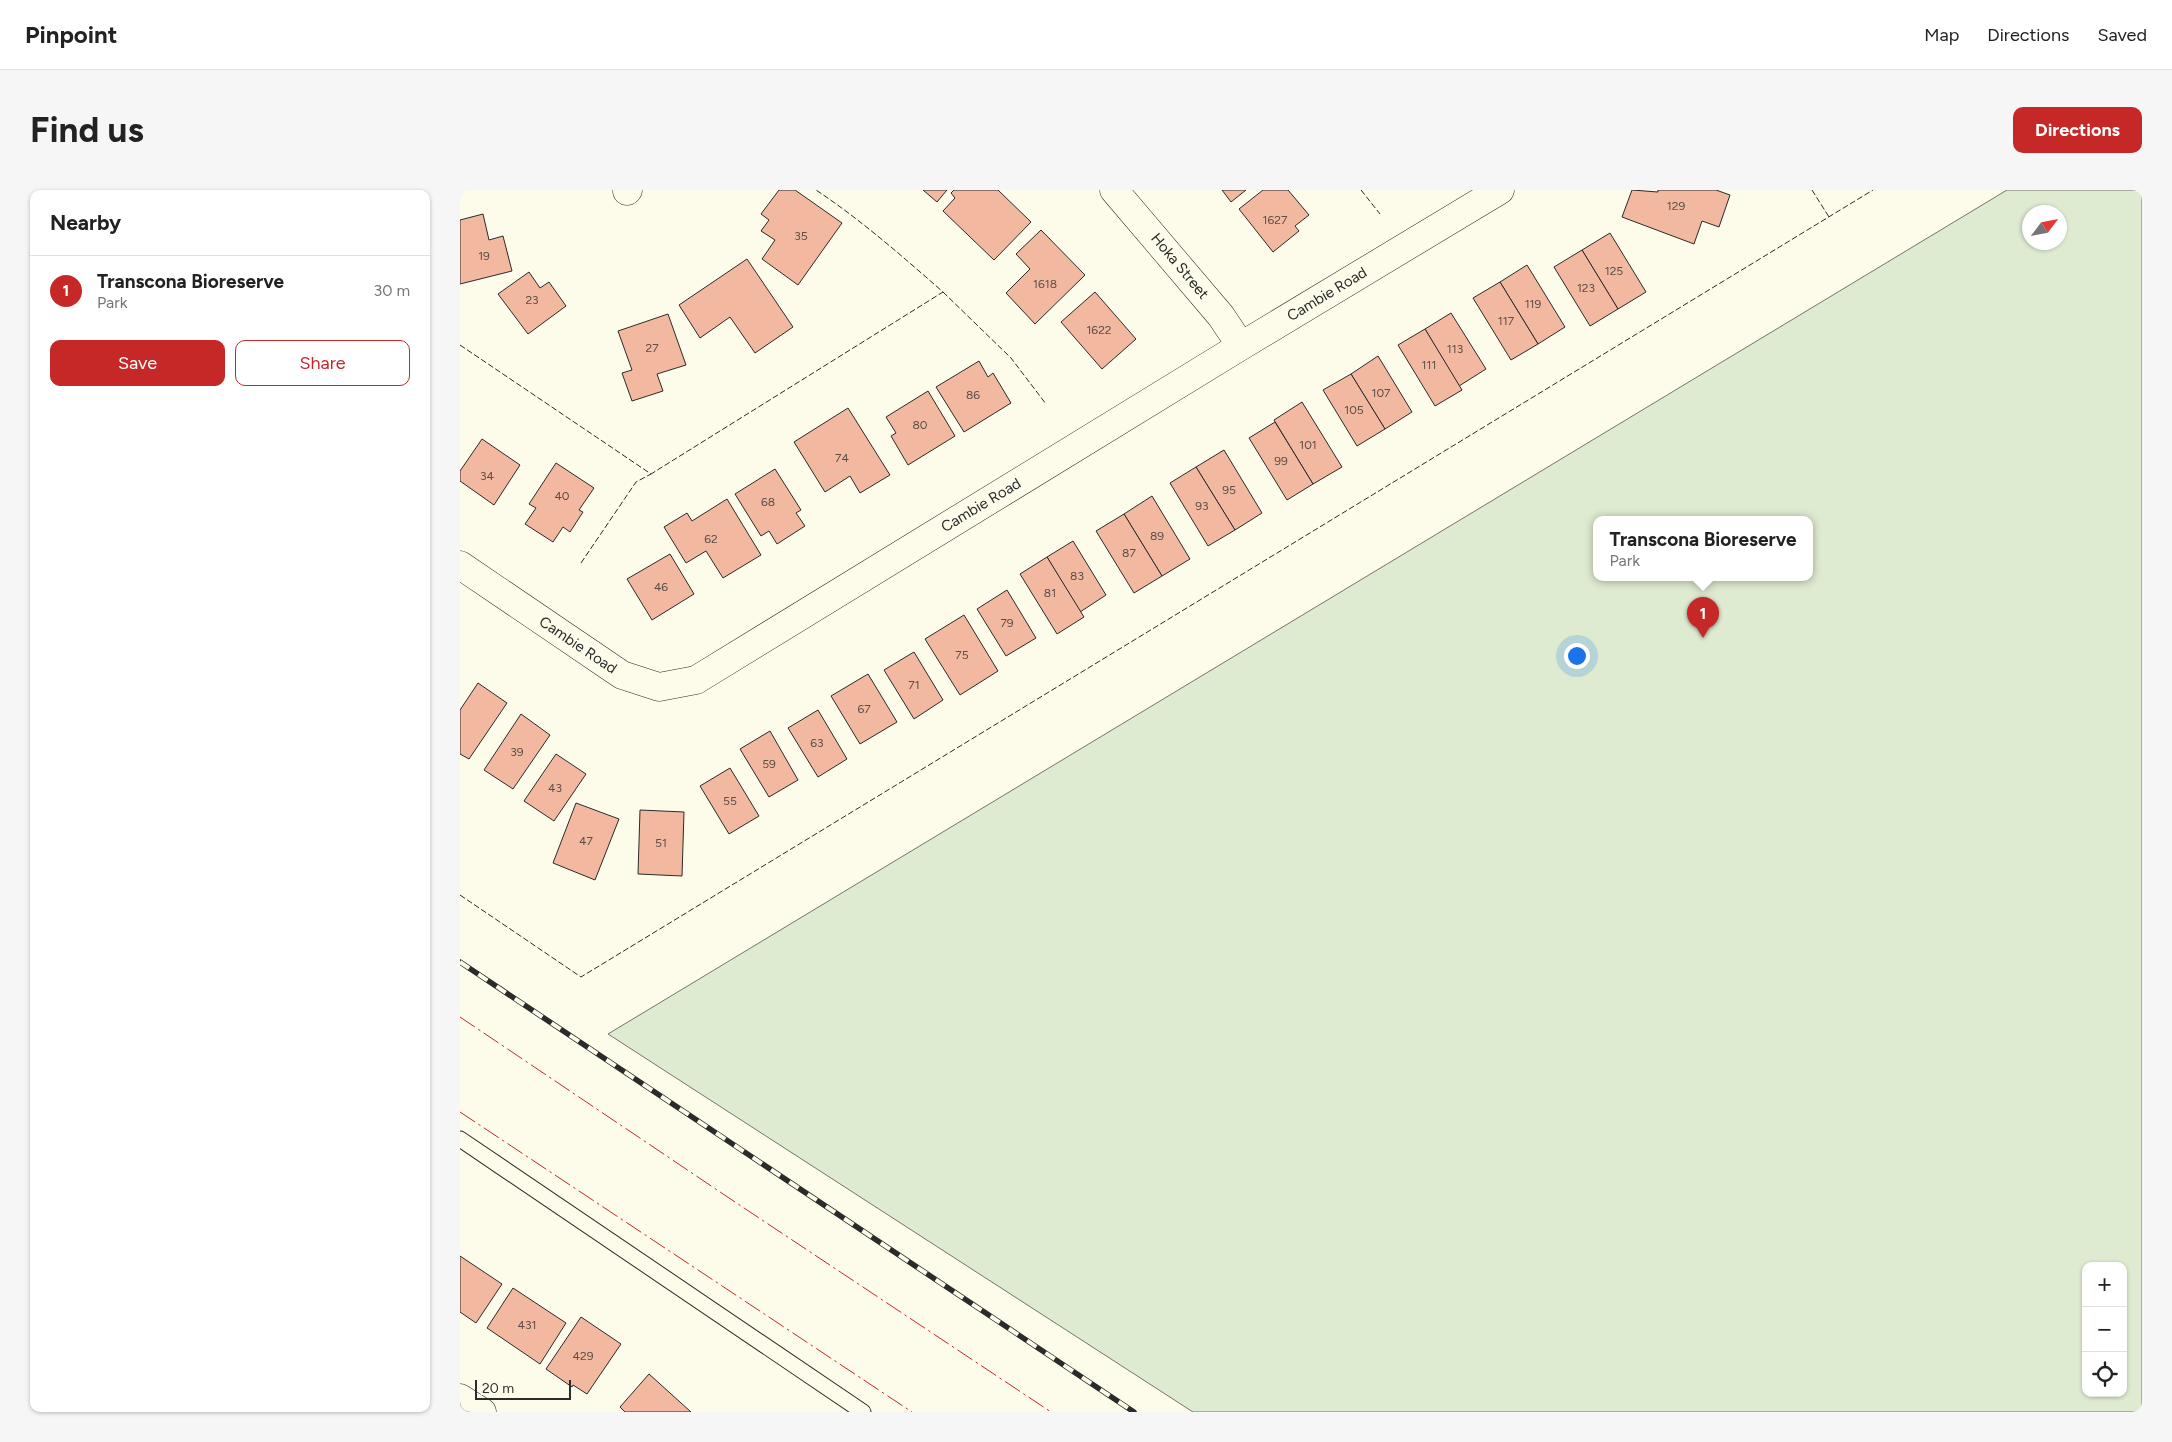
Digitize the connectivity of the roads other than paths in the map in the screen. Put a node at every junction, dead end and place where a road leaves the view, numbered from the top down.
1 (1114, 190) edge
2 (1500, 190) edge
3 (1241, 346) junction
4 (460, 565) edge
5 (460, 1139) edge
6 (460, 1398) edge
7 (482, 1412) edge
8 (863, 1412) edge

1 - 3 street, Hoka Street
2 - 3 street, Cambie Road
3 - 4 street, Cambie Road
5 - 8 lane
6 - 7 street

